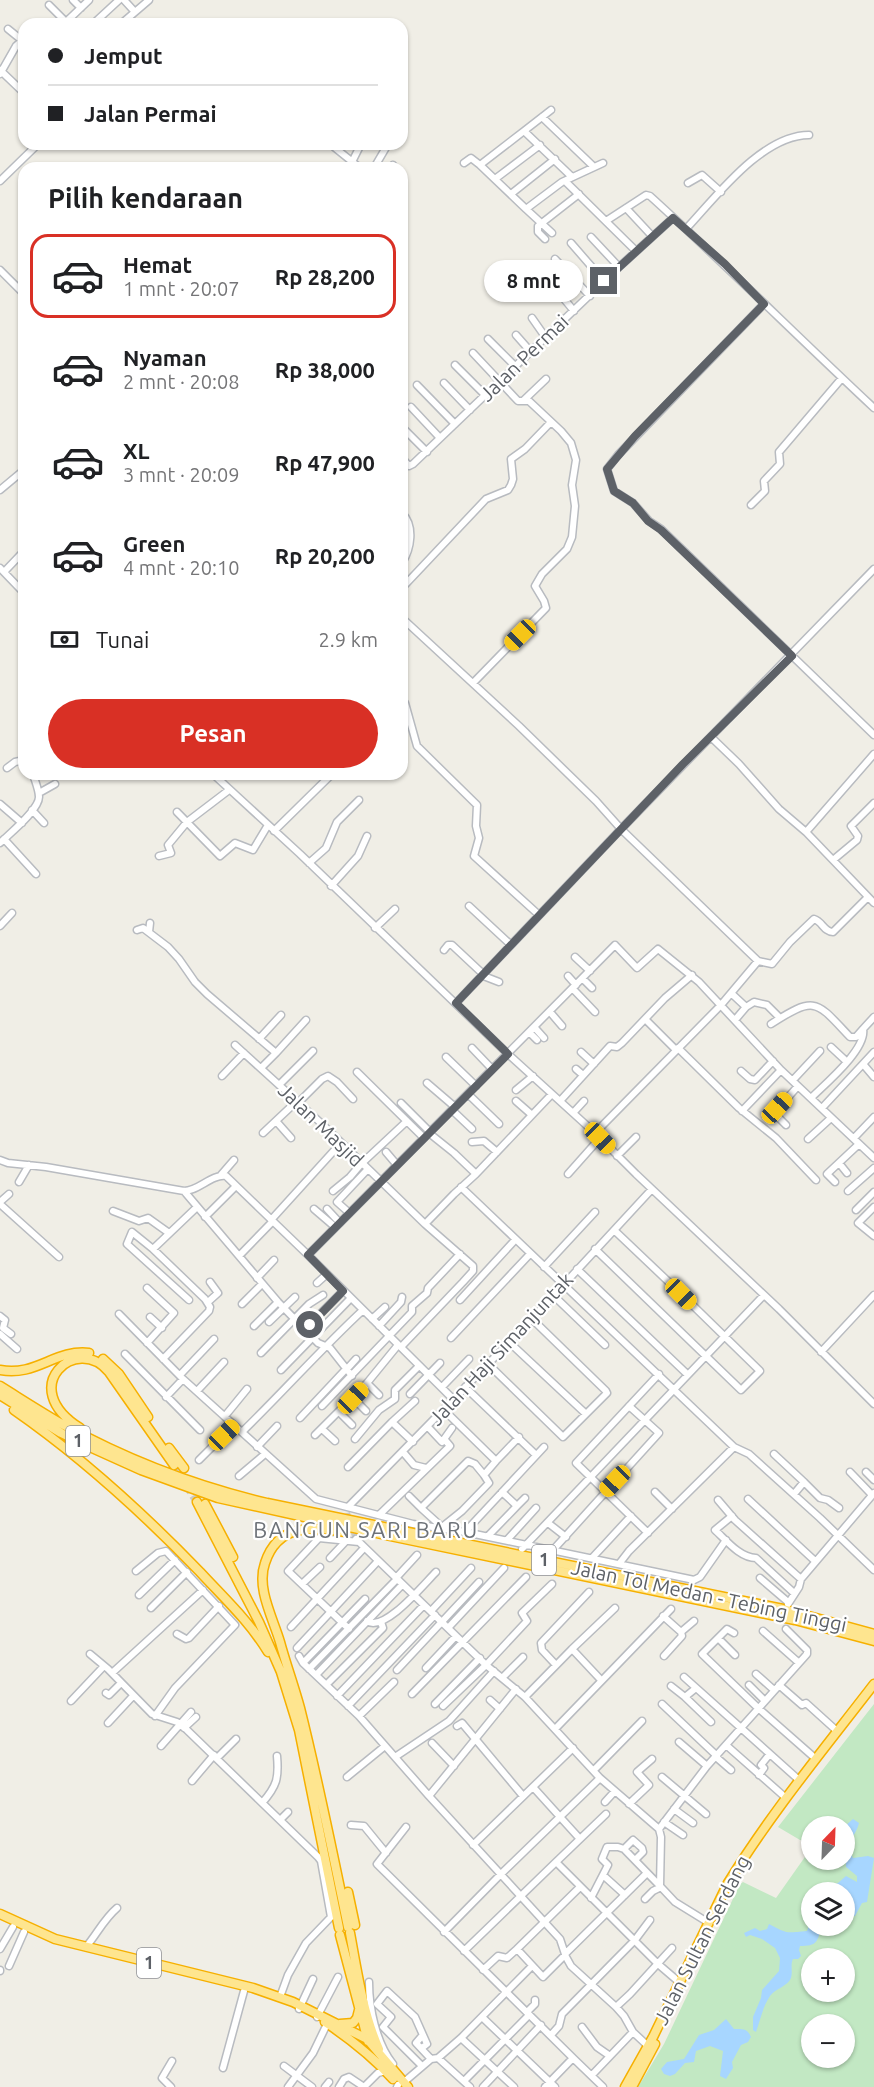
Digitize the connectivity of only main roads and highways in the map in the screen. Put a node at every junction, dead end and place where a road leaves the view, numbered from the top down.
1 (0, 1370) edge
2 (0, 1386) edge
3 (0, 1395) edge
4 (0, 1400) edge
5 (136, 1460) junction
6 (174, 1465) tunnel mouth
7 (184, 1468) tunnel mouth
8 (390, 1536) junction
9 (874, 1634) edge
10 (874, 1641) edge
11 (287, 1668) junction
12 (285, 1685) junction
13 (873, 1688) edge
14 (331, 1849) junction
15 (0, 1914) edge
16 (0, 1919) edge
17 (348, 1930) junction
18 (300, 2007) junction
19 (360, 2007) junction
20 (329, 2021) junction
21 (339, 2024) junction
22 (367, 2039) junction
23 (650, 2048) junction
24 (383, 2056) junction
25 (384, 2069) junction
26 (402, 2085) edge
27 (625, 2087) edge
28 (632, 2087) edge

1 - 7 highway
2 - 5 highway, Jalan Tol Medan - Tebing Tinggi / 1
3 - 8 highway, Jalan Tol Medan - Tebing Tinggi / 1
4 - 12 highway
5 - 6 highway
5 - 9 highway, Jalan Tol Medan - Tebing Tinggi / 1
8 - 10 highway, Jalan Tol Medan - Tebing Tinggi / 1
8 - 11 highway
11 - 12 highway
11 - 14 highway
12 - 17 highway
13 - 23 highway, Jalan Sultan Serdang
13 - 23 highway, Jalan Sultan Serdang
14 - 17 highway
14 - 17 highway
15 - 18 highway, 1
16 - 18 highway, 1
17 - 19 highway
17 - 24 highway
18 - 20 highway, 1
19 - 21 highway
19 - 22 highway
20 - 21 highway, 1
20 - 25 highway, 1
21 - 22 highway, 1
22 - 24 highway, 1
22 - 25 highway
23 - 27 highway, Jalan Sultan Serdang
23 - 28 highway, Jalan Sultan Serdang
24 - 26 highway, 1
25 - 26 highway, 1

